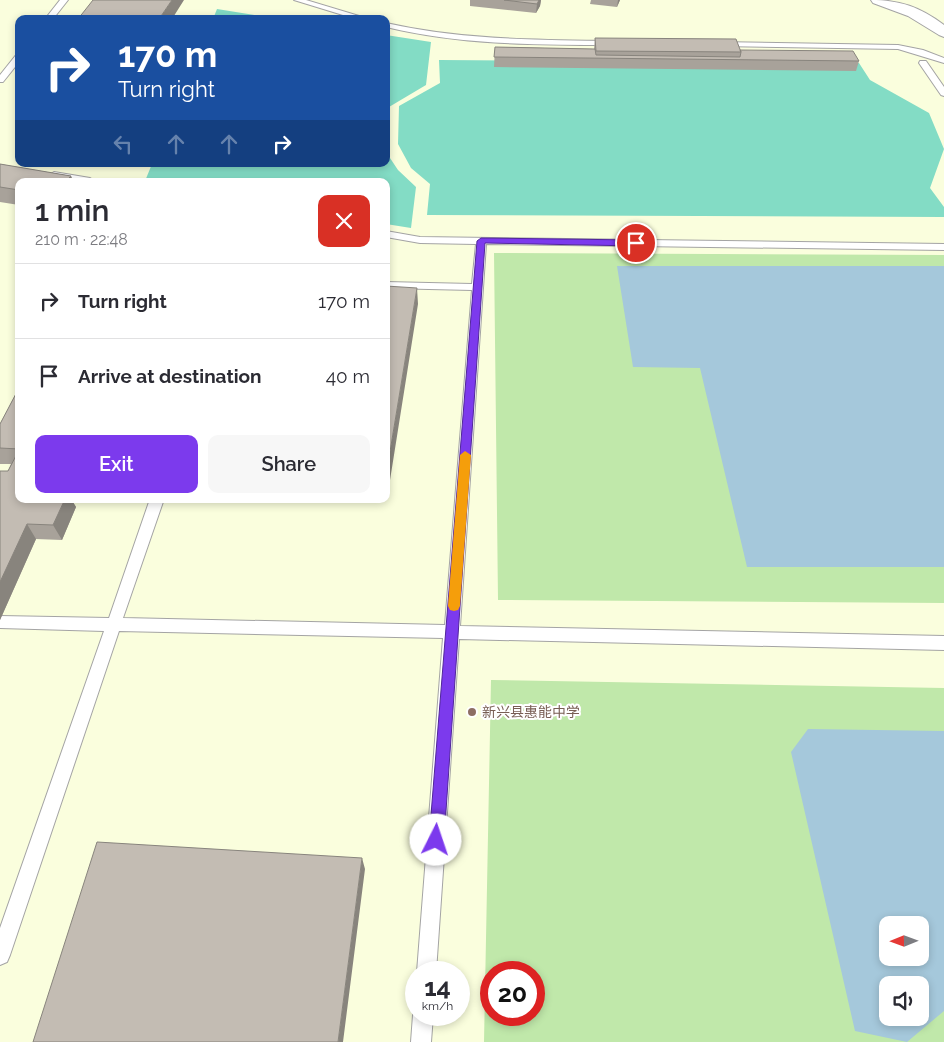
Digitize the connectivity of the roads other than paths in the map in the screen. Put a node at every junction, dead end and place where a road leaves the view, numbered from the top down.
1 (64, 0) edge
2 (298, 0) edge
3 (878, 0) edge
4 (930, 6) dead end
5 (52, 15) edge
6 (351, 15) edge
7 (944, 24) edge
8 (390, 26) edge
9 (944, 32) edge
10 (618, 43) edge
11 (708, 44) edge
12 (15, 61) edge
13 (944, 61) edge
14 (923, 63) dead end
15 (0, 80) edge
16 (944, 93) edge
17 (45, 173) edge
18 (73, 178) edge
19 (390, 235) edge
20 (481, 241) junction
21 (944, 248) edge
22 (390, 285) edge
23 (478, 287) junction
24 (155, 503) edge
25 (0, 622) edge
26 (114, 624) junction
27 (452, 632) junction
28 (944, 643) edge
29 (0, 955) edge
30 (427, 961) edge
31 (422, 1026) edge
32 (421, 1042) edge

1 - 5 lane
2 - 6 lane
3 - 9 street
4 - 7 street
8 - 10 lane
11 - 13 lane
12 - 15 lane
14 - 16 lane
17 - 18 lane
19 - 20 lane
20 - 21 lane
20 - 23 lane
22 - 23 lane
23 - 27 lane
24 - 26 lane
25 - 26 lane
26 - 27 lane
26 - 29 lane
27 - 28 lane
27 - 30 lane
31 - 32 lane

